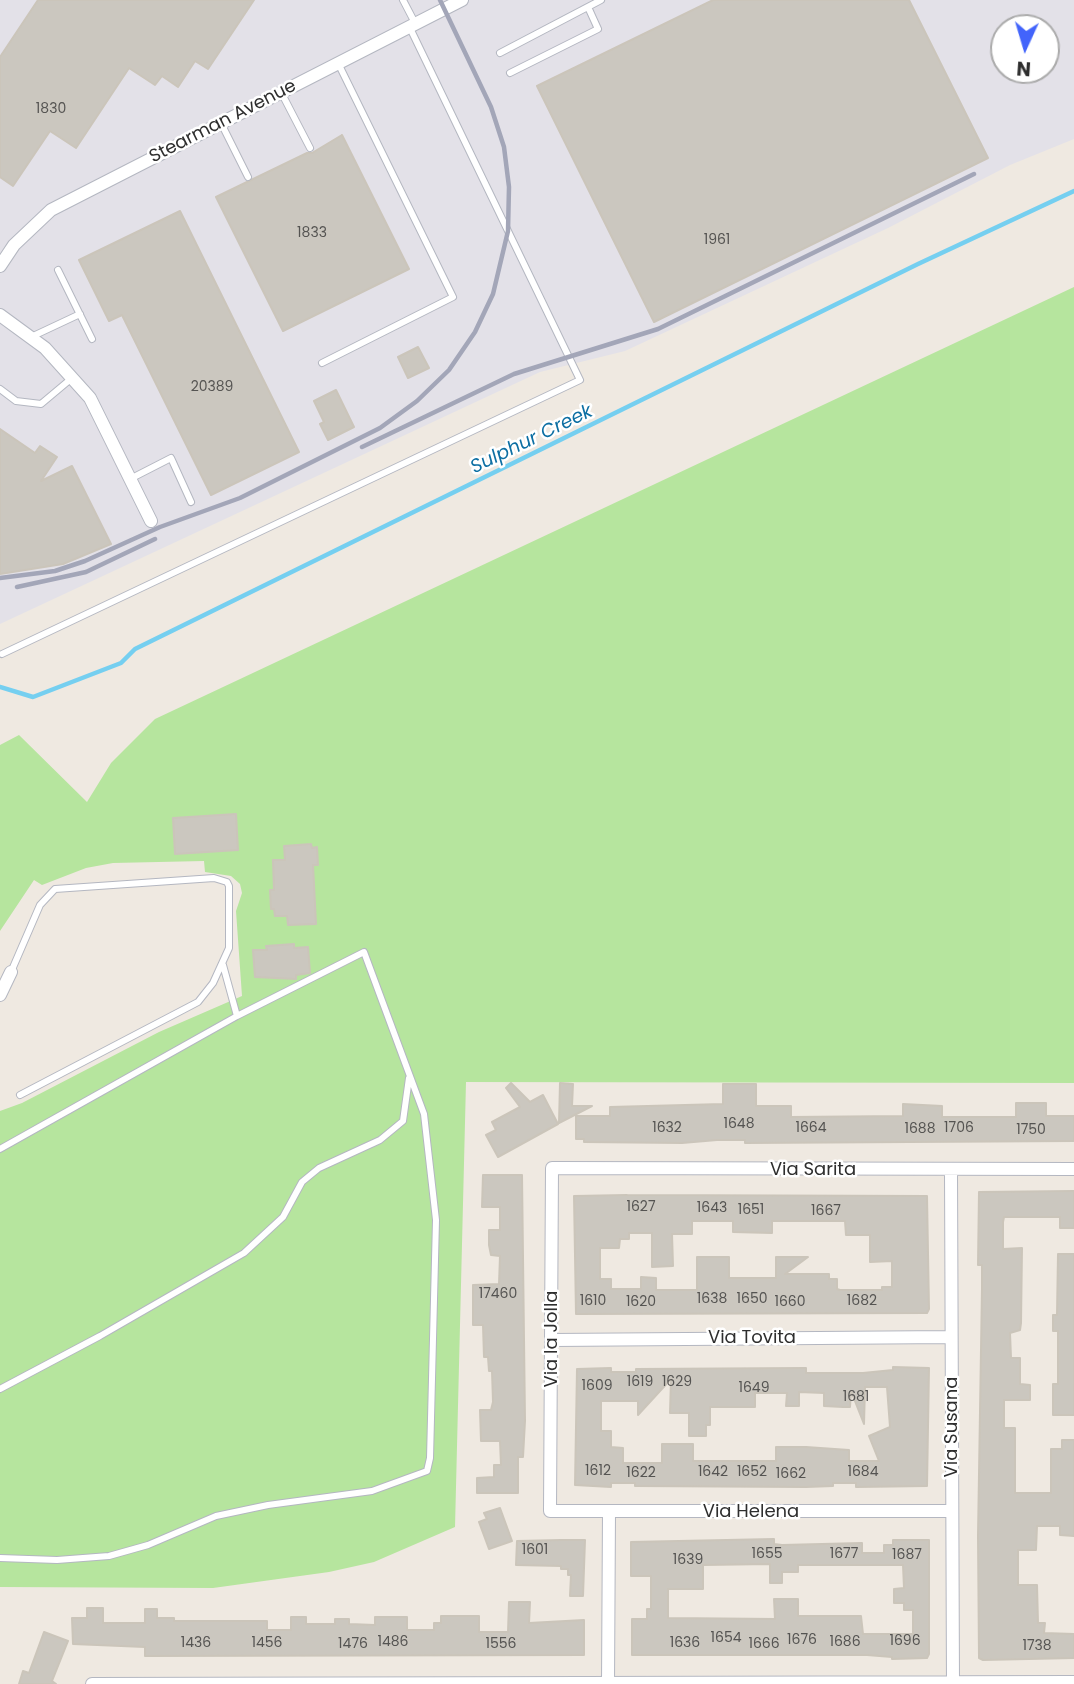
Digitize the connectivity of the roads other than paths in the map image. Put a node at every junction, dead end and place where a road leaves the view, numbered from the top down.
1 (403, 0) edge
2 (463, 0) edge
3 (601, 0) edge
4 (588, 7) junction
5 (412, 25) junction
6 (500, 53) dead end
7 (338, 63) junction
8 (510, 73) dead end
9 (281, 92) junction
10 (221, 123) junction
11 (310, 148) dead end
12 (247, 177) dead end
13 (0, 266) edge
14 (58, 270) dead end
15 (80, 314) junction
16 (0, 316) edge
17 (30, 337) junction
18 (92, 339) dead end
19 (322, 363) dead end
20 (74, 377) junction
21 (0, 390) edge
22 (130, 479) junction
23 (191, 502) dead end
24 (151, 520) dead end
25 (2, 654) dead end
26 (223, 965) junction
27 (11, 972) joint
28 (0, 995) edge
29 (237, 1016) junction
30 (409, 1076) junction
31 (20, 1095) dead end
32 (0, 1149) edge
33 (552, 1168) joint
34 (1074, 1169) edge
35 (951, 1171) junction
36 (951, 1337) junction
37 (553, 1340) junction
38 (0, 1389) edge
39 (550, 1511) joint
40 (953, 1511) junction
41 (609, 1512) junction
42 (0, 1558) edge
43 (1074, 1682) edge
44 (92, 1683) edge
45 (262, 1683) edge
46 (438, 1683) edge
47 (608, 1683) edge
48 (780, 1683) edge
49 (953, 1683) edge

1 - 5 lane
2 - 5 street, Stearman Avenue
3 - 4 lane
4 - 6 lane
4 - 8 lane
5 - 7 street, Stearman Avenue
5 - 25 lane
7 - 9 street, Stearman Avenue
7 - 19 lane
9 - 10 street, Stearman Avenue
9 - 11 lane
10 - 12 lane
10 - 13 street, Stearman Avenue
14 - 15 lane
15 - 17 lane
15 - 18 lane
16 - 17 street
17 - 20 street
20 - 21 lane
20 - 22 street
22 - 23 lane
22 - 24 street
26 - 27 lane
26 - 29 lane
26 - 31 lane
27 - 28 street
29 - 30 lane
29 - 32 lane
30 - 38 lane
30 - 42 lane
33 - 35 street, Via Sarita
33 - 37 street, Via la Jolla
34 - 35 street, Via Sarita
35 - 36 street, Via Susana
36 - 37 street, Via Tovita
36 - 40 street, Via Susana
37 - 39 street, Via la Jolla
39 - 41 street, Via Helena
40 - 41 street, Via Helena
40 - 49 street, Via Susana
41 - 47 street
43 - 49 street
44 - 45 street
45 - 46 street
46 - 47 street
47 - 48 street
48 - 49 street

